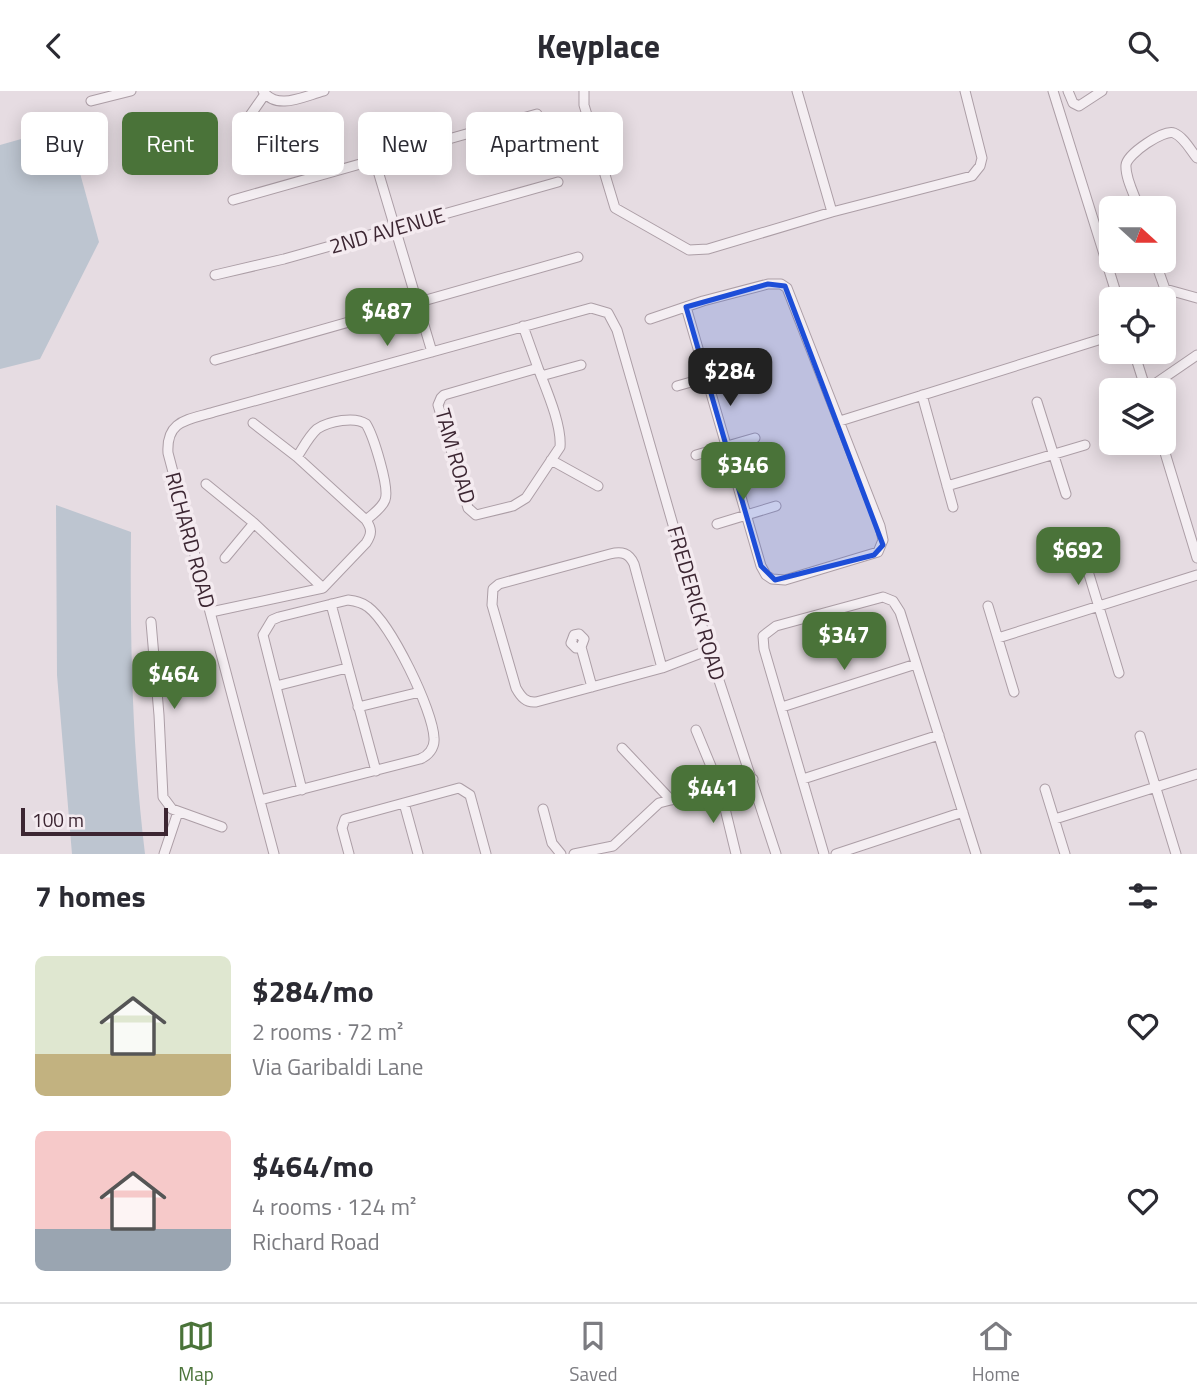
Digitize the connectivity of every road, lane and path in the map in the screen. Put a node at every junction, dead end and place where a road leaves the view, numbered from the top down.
1 (131, 91) edge
2 (324, 91) edge
3 (584, 91) edge
4 (797, 91) edge
5 (965, 91) edge
6 (1053, 91) edge
7 (1068, 91) edge
8 (1102, 91) edge
9 (264, 93) edge
10 (91, 101) dead end
11 (252, 112) edge
12 (1197, 158) edge
13 (358, 166) edge
14 (379, 175) edge
15 (558, 182) dead end
16 (1135, 196) edge
17 (233, 200) dead end
18 (832, 212) junction
19 (395, 226) junction
20 (578, 257) dead end
21 (1159, 273) edge
22 (215, 275) dead end
23 (1114, 287) edge
24 (1197, 298) edge
25 (416, 305) junction
26 (686, 307) junction
27 (650, 319) dead end
28 (523, 325) junction
29 (1099, 340) edge
30 (432, 352) junction
31 (1197, 355) edge
32 (215, 360) dead end
33 (582, 365) dead end
34 (737, 369) dead end
35 (540, 372) junction
36 (705, 378) junction
37 (1163, 378) edge
38 (677, 386) dead end
39 (922, 395) junction
40 (1037, 402) dead end
41 (839, 421) junction
42 (253, 423) dead end
43 (755, 438) dead end
44 (1085, 445) dead end
45 (726, 447) junction
46 (1054, 454) junction
47 (696, 455) dead end
48 (1166, 455) edge
49 (297, 457) junction
50 (551, 460) junction
51 (206, 484) dead end
52 (947, 486) junction
53 (598, 487) dead end
54 (1066, 493) dead end
55 (776, 506) dead end
56 (953, 507) dead end
57 (746, 517) junction
58 (366, 520) junction
59 (254, 523) junction
60 (717, 524) dead end
61 (225, 558) dead end
62 (1084, 558) dead end
63 (1197, 558) edge
64 (1197, 575) edge
65 (323, 588) junction
66 (331, 604) junction
67 (988, 606) dead end
68 (1100, 606) junction
69 (211, 612) junction
70 (150, 622) dead end
71 (998, 638) junction
72 (581, 647) dead end
73 (709, 650) junction
74 (916, 664) junction
75 (347, 668) junction
76 (662, 668) junction
77 (1119, 674) dead end
78 (276, 686) junction
79 (592, 687) junction
80 (420, 692) junction
81 (1014, 692) dead end
82 (358, 707) junction
83 (782, 708) junction
84 (696, 730) dead end
85 (939, 735) junction
86 (1140, 736) dead end
87 (622, 748) dead end
88 (376, 772) junction
89 (1197, 774) edge
90 (753, 779) junction
91 (803, 779) junction
92 (720, 788) junction
93 (1155, 788) junction
94 (1045, 789) dead end
95 (302, 790) junction
96 (260, 800) junction
97 (671, 800) junction
98 (404, 803) junction
99 (542, 809) dead end
100 (178, 812) junction
101 (963, 812) junction
102 (1055, 819) junction
103 (222, 827) dead end
104 (598, 852) edge
105 (164, 854) edge
106 (274, 854) edge
107 (349, 854) edge
108 (418, 854) edge
109 (486, 854) edge
110 (561, 854) edge
111 (574, 854) edge
112 (736, 854) edge
113 (776, 854) edge
114 (824, 854) edge
115 (836, 854) edge
116 (976, 854) edge
117 (1065, 854) edge
118 (1176, 854) edge

1 - 10 street
2 - 9 street
3 - 18 street
4 - 18 street
5 - 18 street
6 - 23 street
7 - 8 street
9 - 11 street
12 - 16 street
13 - 17 street
14 - 19 street
15 - 19 street, 2ND AVENUE
19 - 22 street, 2ND AVENUE
19 - 25 street
20 - 25 street
21 - 24 street
25 - 30 street
25 - 32 street
26 - 27 street
26 - 36 street
26 - 41 street
28 - 30 street
28 - 35 street, TAM ROAD
28 - 73 street, FREDERICK ROAD
29 - 39 street
30 - 69 street, RICHARD ROAD
31 - 37 street
33 - 35 street, TAM ROAD
34 - 36 street
35 - 50 street, TAM ROAD
35 - 50 street, TAM ROAD
36 - 38 street
36 - 45 street
39 - 41 street
39 - 52 street
40 - 46 street
41 - 57 street
42 - 49 street
43 - 45 street
44 - 46 street
45 - 47 street
45 - 57 street
46 - 52 street
46 - 54 street
48 - 63 street
49 - 58 street
49 - 58 street
50 - 53 street
51 - 59 street
52 - 56 street
55 - 57 street
57 - 60 street
58 - 65 street
59 - 61 street
59 - 65 street
62 - 68 street
64 - 68 street
65 - 69 street
66 - 75 street
66 - 78 street
66 - 80 street
67 - 71 street
68 - 71 street
68 - 77 street
69 - 96 street, RICHARD ROAD
70 - 100 street
71 - 81 street
72 - 79 street
73 - 76 street
73 - 90 street, FREDERICK ROAD
74 - 83 street
74 - 83 street
74 - 85 street
75 - 78 street
75 - 82 street
76 - 79 street
76 - 79 street
78 - 95 street
80 - 82 street
80 - 88 street
82 - 88 street
83 - 91 street
84 - 92 street
85 - 91 street
85 - 101 street
86 - 93 street
87 - 97 street
88 - 95 street
89 - 93 street
90 - 92 street
90 - 113 street, FREDERICK ROAD
91 - 114 street
92 - 97 street
92 - 112 street
93 - 102 street
93 - 118 street
94 - 102 street
95 - 96 street
96 - 106 street, RICHARD ROAD
97 - 104 street
98 - 107 street
98 - 108 street
98 - 109 street
99 - 110 street
100 - 103 street
100 - 105 street
101 - 115 street
101 - 116 street
102 - 117 street
104 - 111 street

